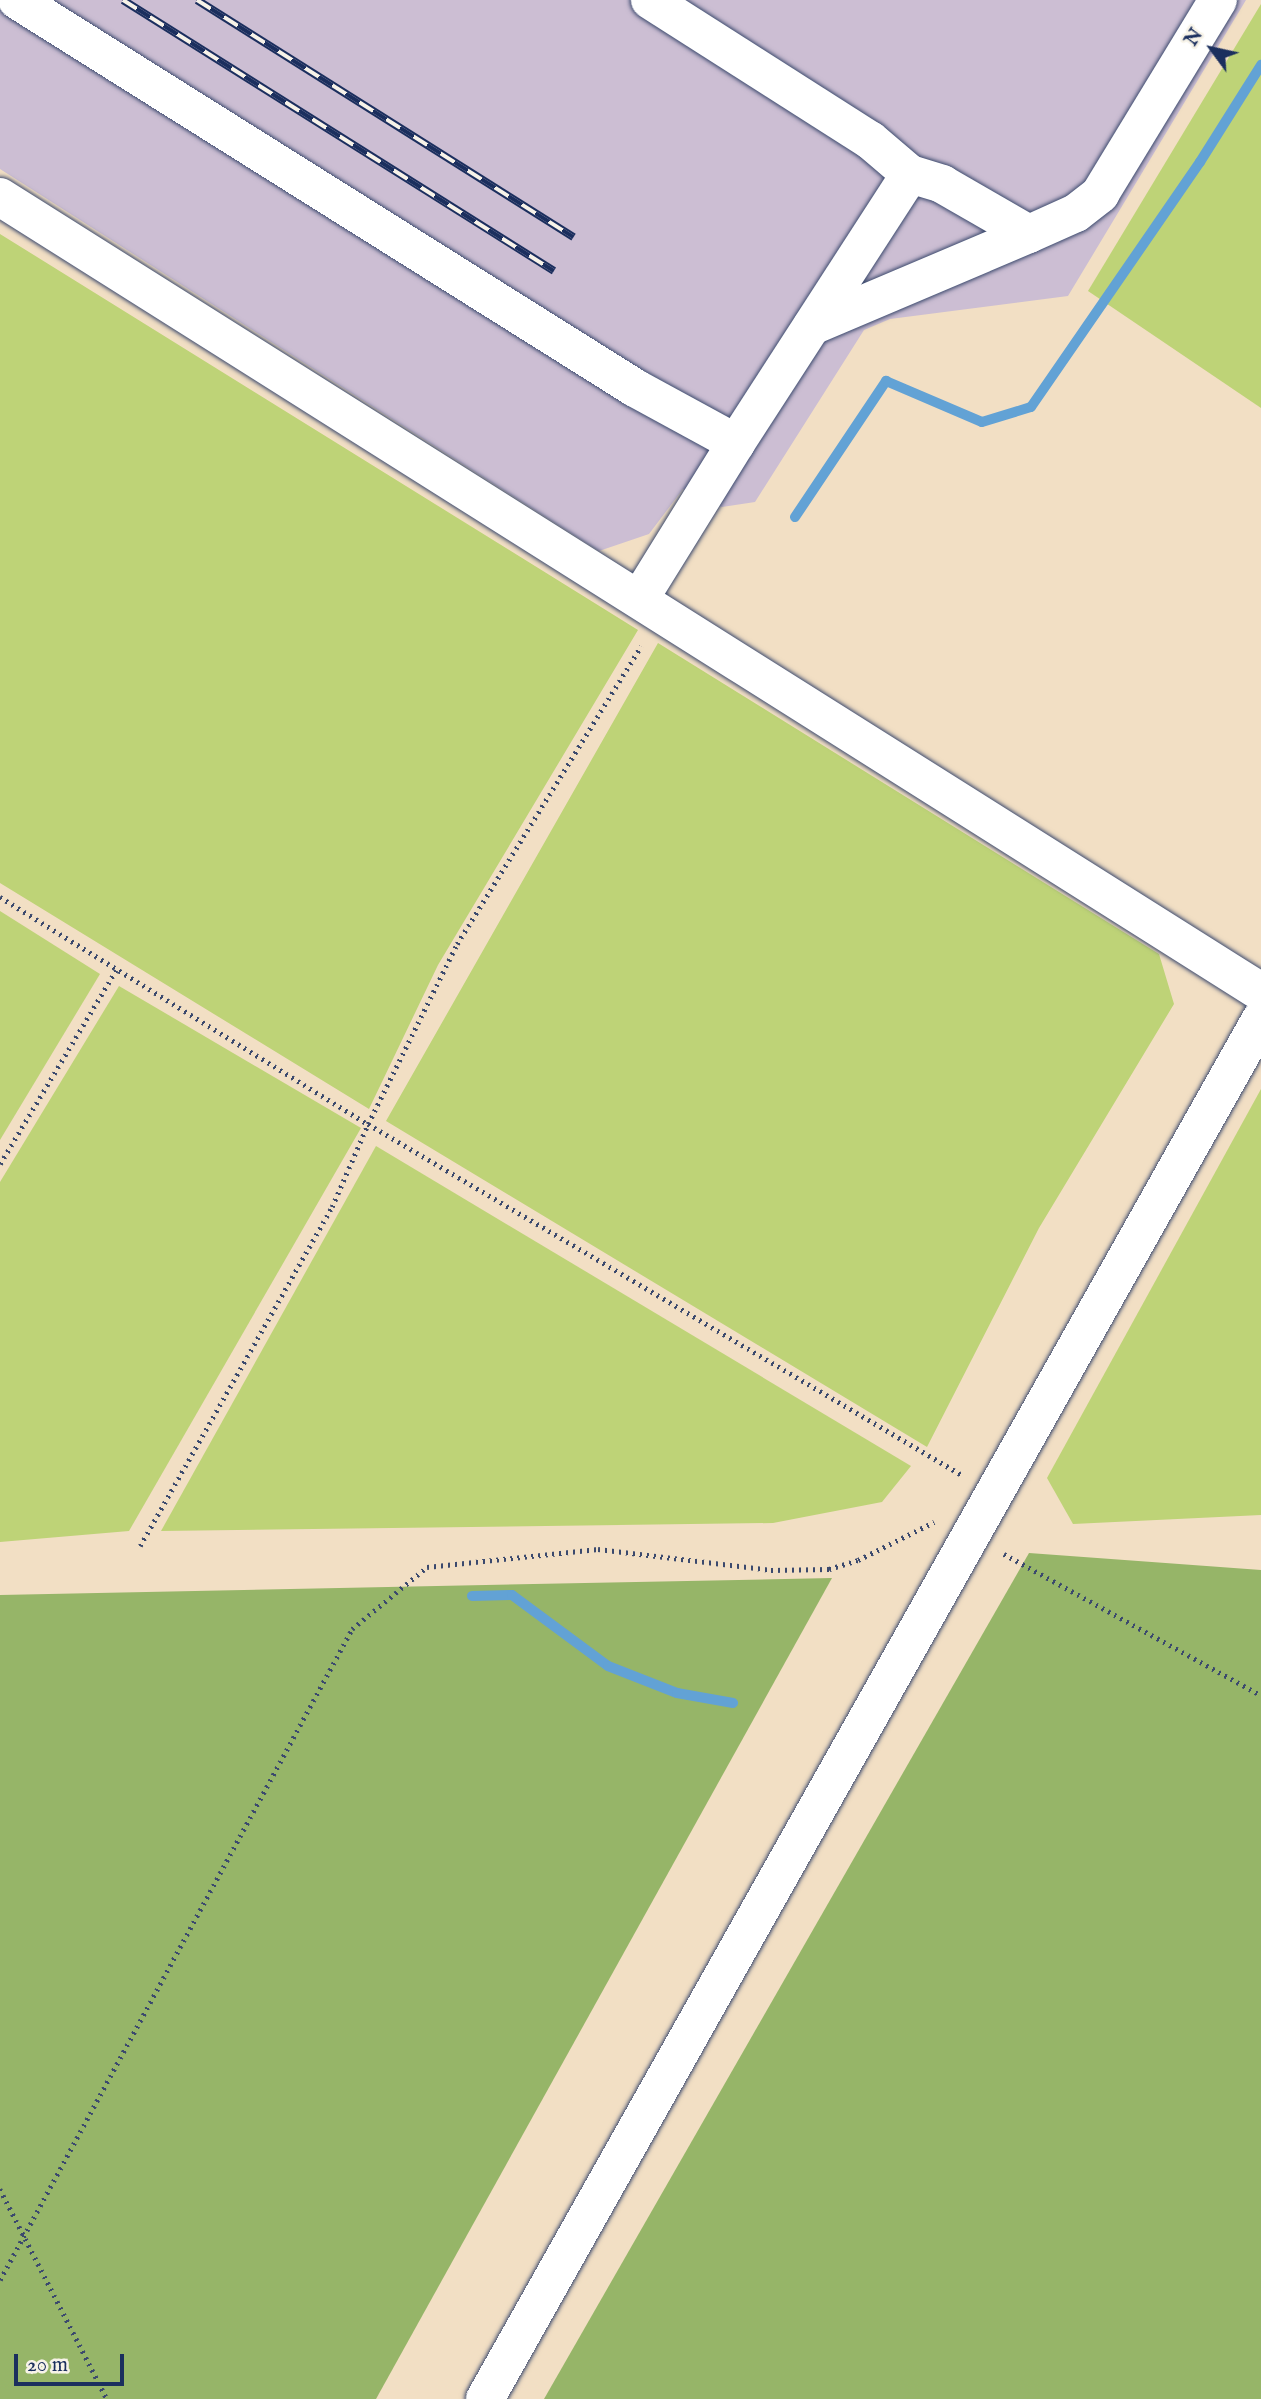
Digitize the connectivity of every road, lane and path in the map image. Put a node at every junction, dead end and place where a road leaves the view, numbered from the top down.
1 (17, 0) edge
2 (650, 0) edge
3 (1218, 0) edge
4 (911, 174) junction
5 (0, 197) edge
6 (1029, 234) junction
7 (812, 327) junction
8 (736, 443) junction
9 (651, 605) junction
10 (0, 897) edge
11 (116, 970) junction
12 (1261, 992) edge
13 (1261, 1018) edge
14 (368, 1124) junction
15 (0, 1164) edge
16 (992, 1493) junction
17 (968, 1535) junction
18 (139, 1546) dead end
19 (1261, 1695) edge
20 (0, 2189) edge
21 (24, 2236) junction
22 (0, 2280) edge
23 (107, 2399) edge
24 (485, 2399) edge

1 - 8 main road
2 - 4 main road
3 - 6 main road
4 - 6 main road
4 - 7 main road
5 - 9 main road
6 - 7 main road
7 - 8 main road
8 - 9 main road
9 - 12 main road
9 - 14 path
10 - 11 path
11 - 14 path
11 - 15 path
13 - 16 main road
14 - 16 path
14 - 18 path
16 - 17 main road
17 - 19 path
17 - 21 path
17 - 24 main road
20 - 21 path
21 - 22 path
21 - 23 path

